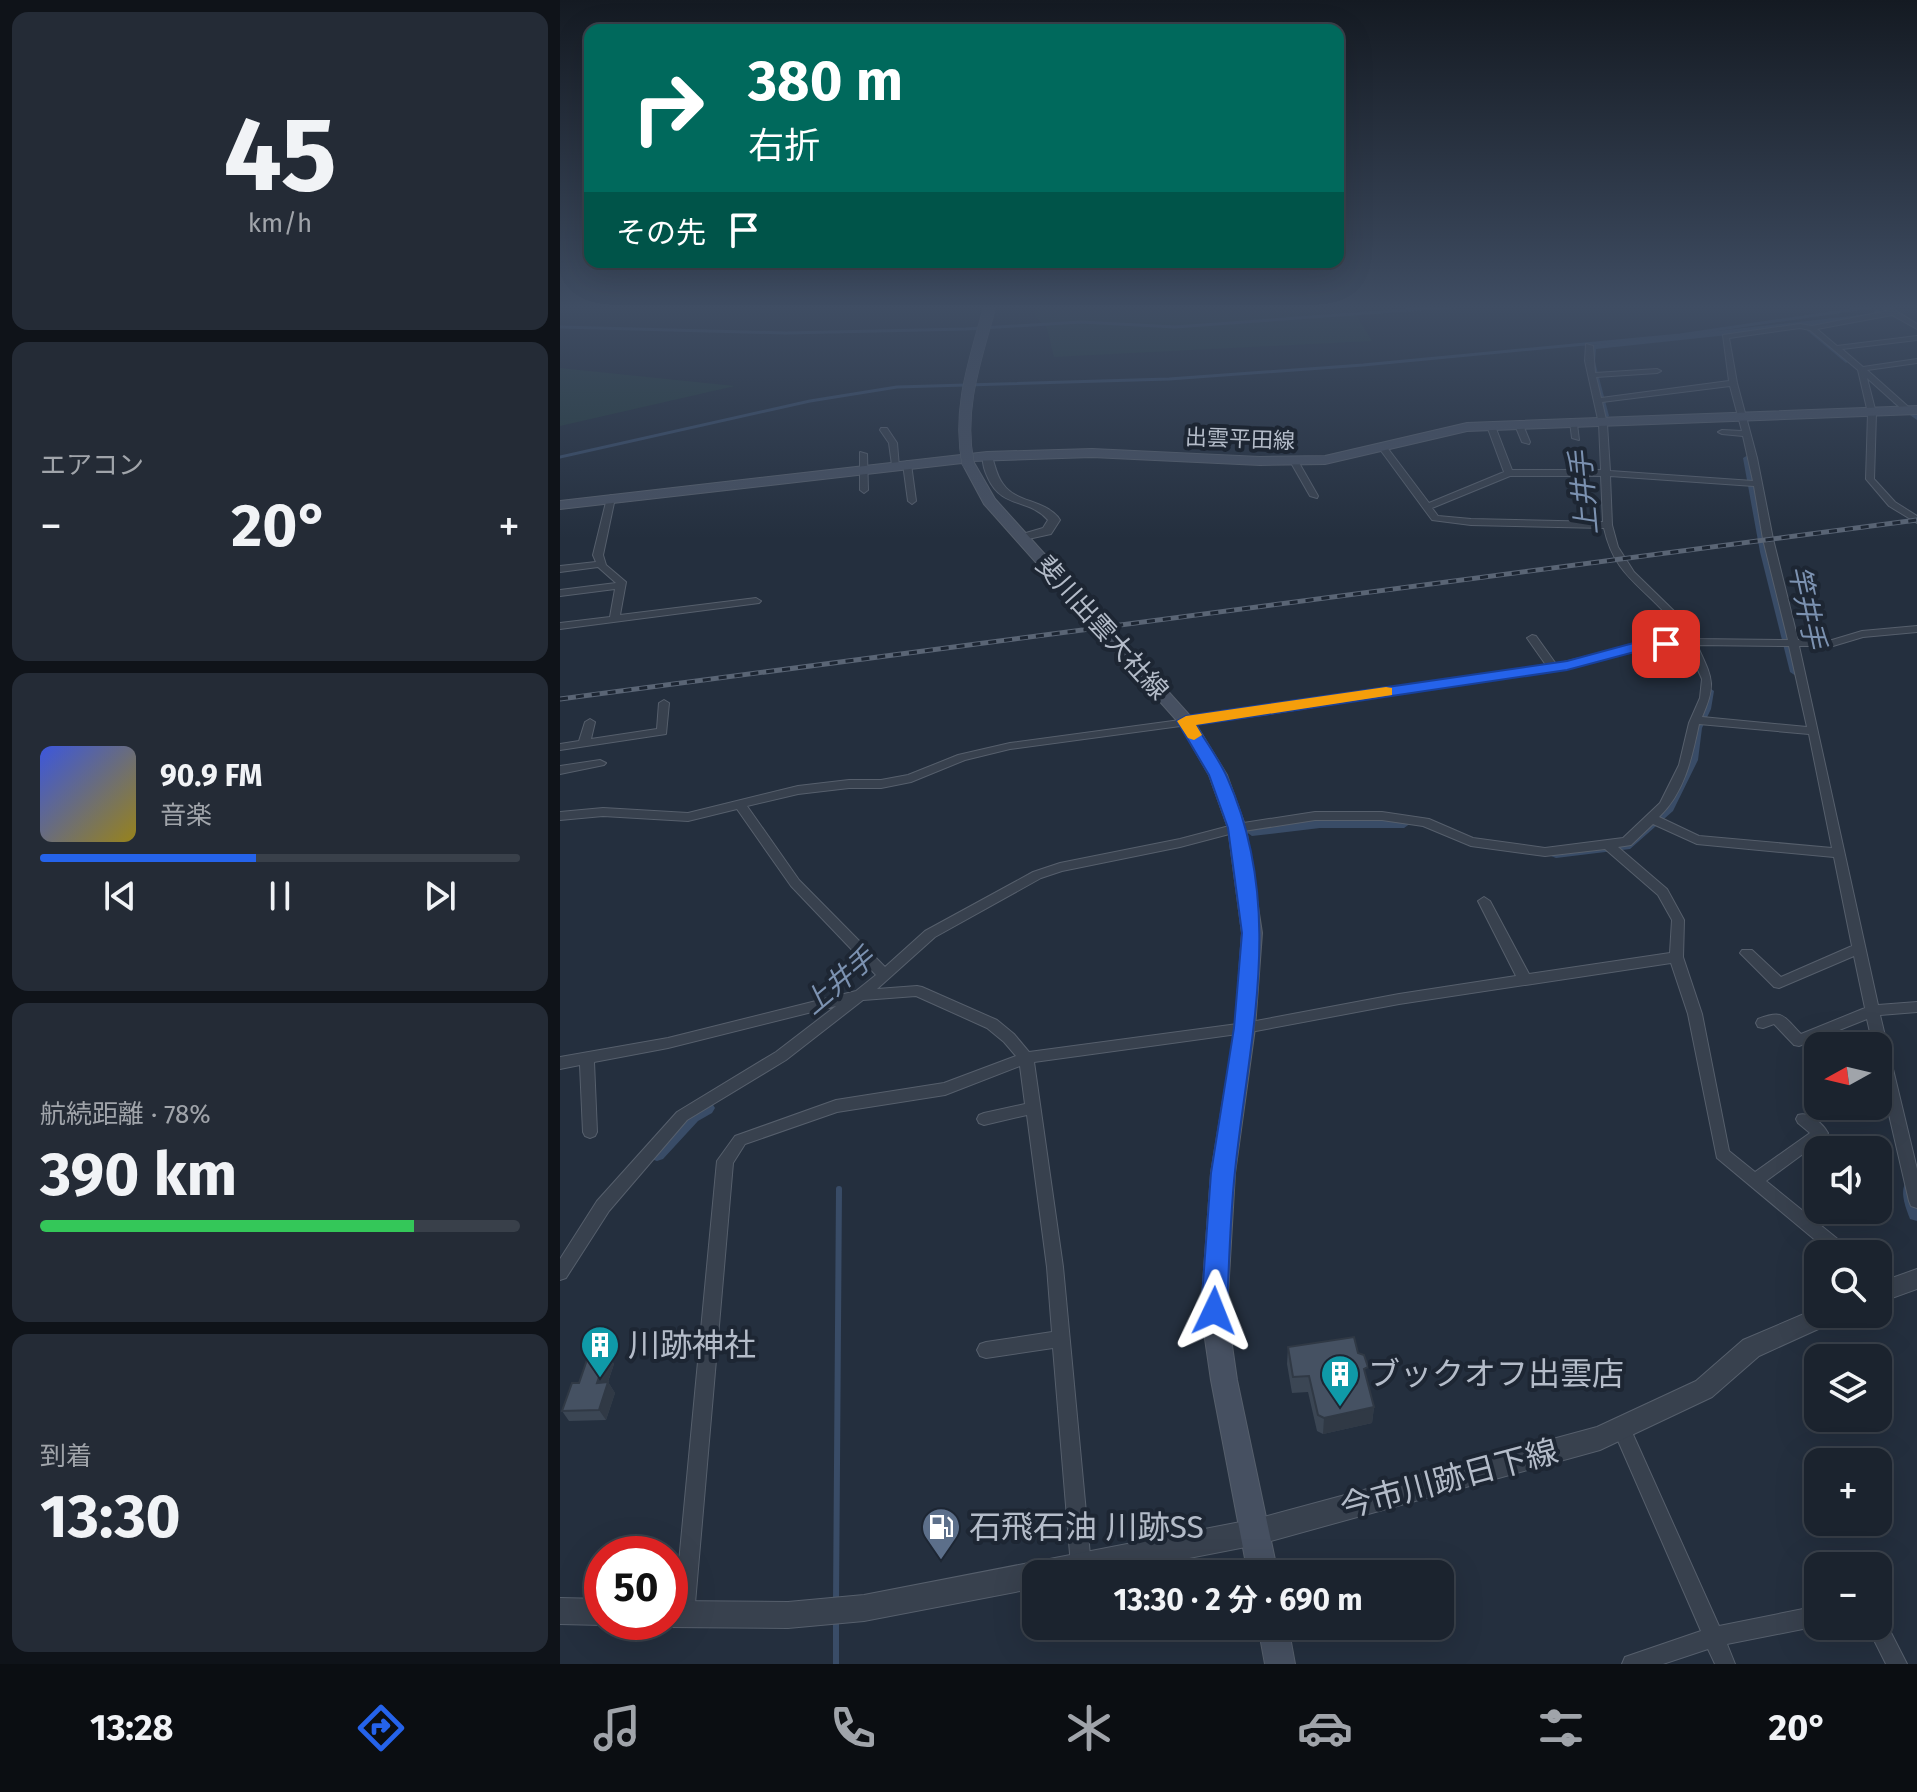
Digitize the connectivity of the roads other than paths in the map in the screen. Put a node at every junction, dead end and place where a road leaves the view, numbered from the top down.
1 (1733, 383) edge
2 (971, 384) edge
3 (1596, 384) edge
4 (1728, 384) edge
5 (1865, 384) edge
6 (1880, 384) edge
7 (1600, 400) junction
8 (1913, 410) edge
9 (1872, 413) junction
10 (1741, 417) junction
11 (1573, 424) junction
12 (1603, 424) junction
13 (1519, 425) junction
14 (1491, 426) junction
15 (884, 430) dead end
16 (1722, 432) dead end
17 (1746, 434) junction
18 (1576, 438) dead end
19 (1526, 442) dead end
20 (1383, 448) junction
21 (863, 454) dead end
22 (977, 460) junction
23 (1294, 461) junction
24 (901, 465) junction
25 (863, 469) junction
26 (1509, 473) junction
27 (1607, 473) junction
28 (1758, 484) junction
29 (864, 490) dead end
30 (1314, 496) dead end
31 (611, 498) junction
32 (912, 501) dead end
33 (560, 505) edge
34 (1427, 507) junction
35 (1917, 520) edge
36 (1608, 525) junction
37 (1023, 538) junction
38 (601, 564) junction
39 (560, 569) edge
40 (620, 586) junction
41 (560, 593) edge
42 (756, 601) dead end
43 (614, 619) junction
44 (560, 626) edge
45 (1917, 629) edge
46 (1532, 638) dead end
47 (1691, 642) junction
48 (1793, 644) junction
49 (1553, 667) junction
50 (664, 703) dead end
51 (1695, 720) junction
52 (1186, 721) junction
53 (590, 722) dead end
54 (1813, 731) junction
55 (584, 743) junction
56 (560, 748) edge
57 (600, 763) dead end
58 (560, 770) edge
59 (740, 805) junction
60 (560, 816) edge
61 (1651, 818) junction
62 (1237, 828) junction
63 (1609, 846) junction
64 (1838, 853) junction
65 (1484, 901) dead end
66 (1859, 948) junction
67 (1747, 953) dead end
68 (1676, 957) junction
69 (885, 975) junction
70 (1525, 980) junction
71 (858, 995) junction
72 (1917, 1007) edge
73 (1872, 1011) junction
74 (1763, 1023) dead end
75 (1245, 1028) junction
76 (587, 1058) junction
77 (1026, 1058) junction
78 (560, 1063) edge
79 (1033, 1108) junction
80 (984, 1119) dead end
81 (1803, 1119) dead end
82 (590, 1132) dead end
83 (1756, 1180) junction
84 (1917, 1201) edge
85 (1827, 1240) edge
86 (560, 1273) edge
87 (1917, 1279) edge
88 (1892, 1286) edge
89 (1804, 1325) edge
90 (1061, 1339) junction
91 (986, 1350) dead end
92 (1621, 1427) junction
93 (1256, 1532) junction
94 (685, 1536) edge
95 (1080, 1560) edge
96 (1112, 1560) edge
97 (1261, 1560) edge
98 (1022, 1577) edge
99 (560, 1611) edge
100 (584, 1612) edge
101 (688, 1615) edge
102 (1804, 1619) edge
103 (1714, 1637) junction
104 (1276, 1640) edge
105 (1884, 1640) edge
106 (1280, 1664) edge
107 (1632, 1664) edge
108 (1725, 1664) edge
109 (1897, 1664) edge

1 - 10 street
2 - 22 main road, 斐川出雲大社線, bridge
3 - 7 street
4 - 7 street
5 - 9 street
6 - 8 street
7 - 12 street
8 - 9 main road, 出雲平田線
9 - 10 main road, 出雲平田線
9 - 35 street
10 - 12 main road, 出雲平田線
10 - 17 street
11 - 12 main road, 出雲平田線
11 - 13 main road, 出雲平田線
11 - 18 street
12 - 27 street
13 - 14 main road, 出雲平田線
13 - 19 street
14 - 20 main road, 出雲平田線
14 - 26 street
15 - 24 street
16 - 17 street
17 - 28 street
20 - 23 main road, 出雲平田線
20 - 34 street
21 - 25 street
22 - 23 main road, 出雲平田線
22 - 24 main road, 出雲平田線
22 - 37 main road, 斐川出雲大社線
22 - 37 street
23 - 30 street
24 - 25 main road, 出雲平田線
24 - 32 street
25 - 29 street
25 - 31 main road, 出雲平田線
26 - 27 street
26 - 34 street
27 - 28 street
27 - 36 street
28 - 48 street
31 - 33 main road, 出雲平田線
31 - 38 street
34 - 36 street
36 - 47 street
37 - 52 main road, 斐川出雲大社線
38 - 39 street
38 - 40 street
40 - 41 street
40 - 43 street
42 - 43 street
43 - 44 street
45 - 48 street
46 - 49 street
47 - 48 street
47 - 49 street
47 - 51 street
48 - 54 street
49 - 52 street
50 - 55 street
51 - 54 street
51 - 61 street
52 - 59 street
52 - 62 main road, 斐川出雲大社線
53 - 55 street
54 - 64 street
55 - 56 street
57 - 58 street
59 - 60 street
59 - 69 street
61 - 63 street
61 - 64 street
62 - 63 street
62 - 69 street
62 - 75 main road, 斐川出雲大社線
63 - 68 street
64 - 66 street
65 - 70 street
66 - 67 street
66 - 73 street
68 - 70 street
68 - 83 street
69 - 71 street
70 - 75 street
71 - 76 street
71 - 77 street
71 - 86 street
72 - 73 street
73 - 74 street
73 - 84 street
75 - 77 street
75 - 93 main road, 斐川出雲大社線
76 - 78 street
76 - 82 street
77 - 79 street
77 - 94 street
79 - 80 street
79 - 90 street
81 - 83 street
83 - 85 street
87 - 88 street
89 - 92 street, 今市川跡日下線
90 - 91 street
90 - 95 street
92 - 93 street, 今市川跡日下線
92 - 103 street
93 - 96 street, 今市川跡日下線
93 - 97 main road, 斐川出雲大社線
98 - 101 street, 今市川跡日下線
99 - 100 street
102 - 103 street
103 - 107 street
103 - 108 street
104 - 106 main road
105 - 109 street

